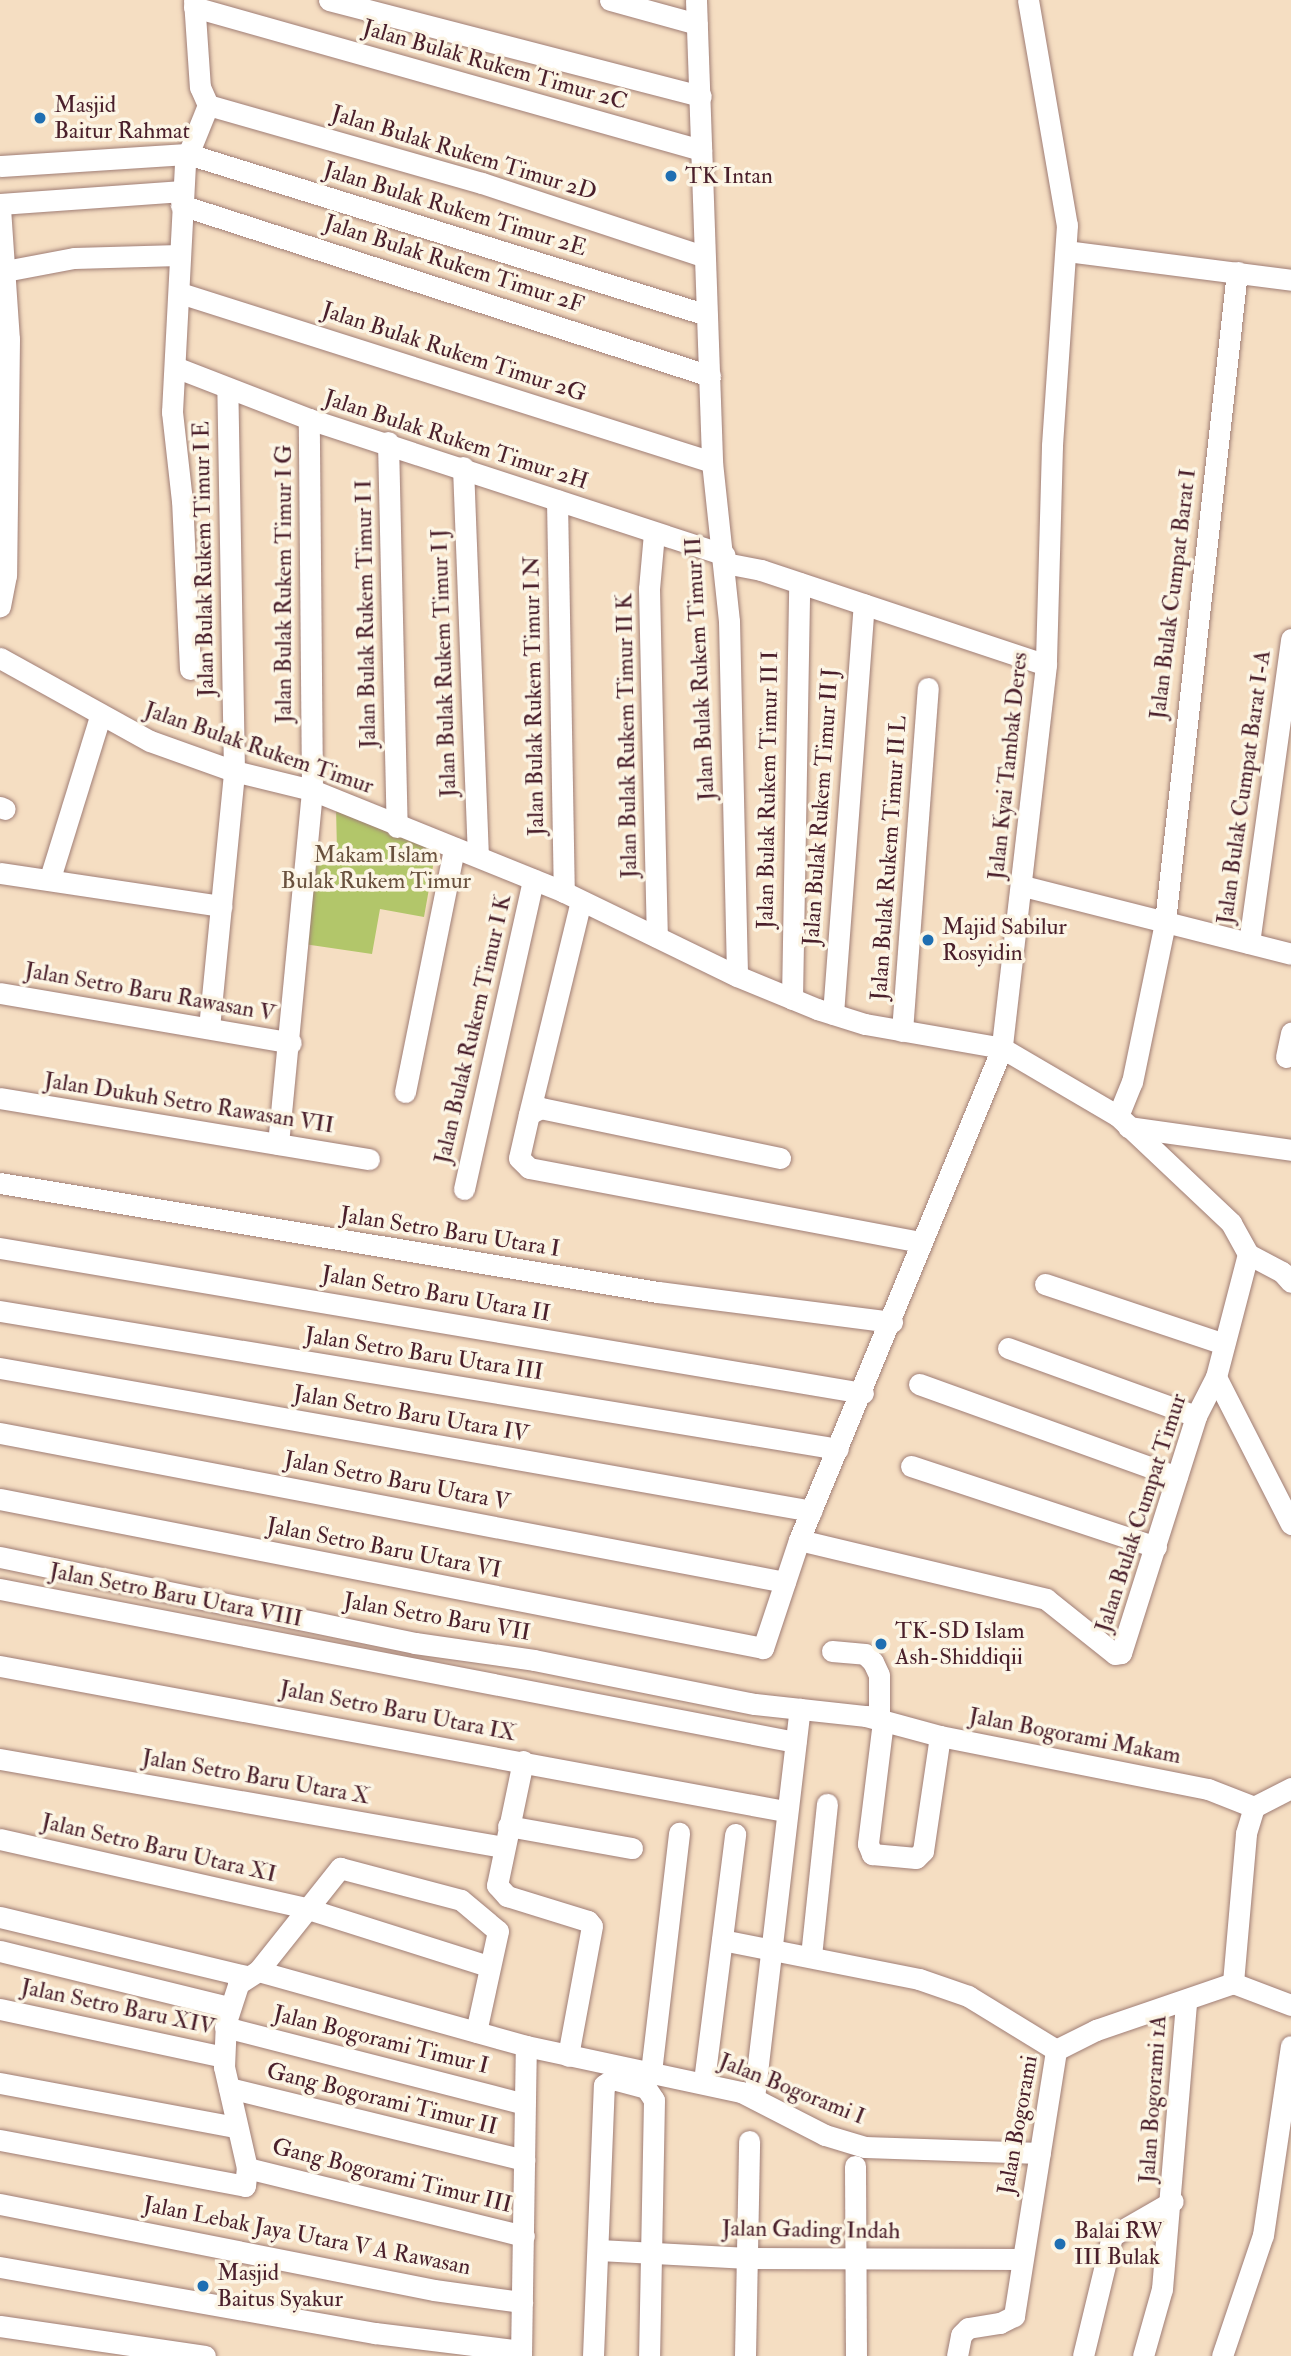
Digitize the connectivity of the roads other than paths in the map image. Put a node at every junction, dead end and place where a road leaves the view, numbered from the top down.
1 (329, 0) edge
2 (610, 0) edge
3 (696, 0) edge
4 (1028, 0) edge
5 (194, 3) edge
6 (697, 24) junction
7 (701, 96) junction
8 (208, 105) junction
9 (701, 150) junction
10 (188, 154) junction
11 (0, 166) edge
12 (182, 198) junction
13 (0, 206) edge
14 (1066, 251) junction
15 (179, 255) junction
16 (703, 256) junction
17 (5, 271) junction
18 (1237, 272) junction
19 (1291, 280) edge
20 (180, 293) junction
21 (707, 315) junction
22 (175, 367) junction
23 (710, 376) junction
24 (228, 388) junction
25 (309, 419) junction
26 (388, 442) junction
27 (712, 462) junction
28 (463, 467) junction
29 (557, 500) junction
30 (654, 533) junction
31 (725, 559) junction
32 (799, 583) junction
33 (864, 604) junction
34 (0, 606) edge
35 (1291, 639) edge
36 (0, 658) edge
37 (1046, 664) junction
38 (190, 669) dead end
39 (928, 688) dead end
40 (100, 716) junction
41 (234, 771) junction
42 (312, 790) junction
43 (397, 827) junction
44 (454, 848) junction
45 (478, 856) junction
46 (0, 873) edge
47 (50, 878) junction
48 (533, 880) junction
49 (1023, 886) junction
50 (572, 896) junction
51 (222, 906) junction
52 (1166, 922) junction
53 (657, 937) junction
54 (1249, 943) junction
55 (1291, 954) edge
56 (737, 976) junction
57 (0, 993) edge
58 (792, 999) junction
59 (832, 1014) junction
60 (209, 1028) junction
61 (902, 1031) junction
62 (1291, 1033) edge
63 (291, 1043) junction
64 (1002, 1048) junction
65 (1286, 1057) dead end
66 (405, 1092) dead end
67 (0, 1098) edge
68 (529, 1114) junction
69 (1123, 1122) junction
70 (278, 1144) junction
71 (1291, 1150) edge
72 (780, 1158) dead end
73 (369, 1159) dead end
74 (0, 1183) edge
75 (464, 1189) dead end
76 (919, 1241) junction
77 (0, 1248) edge
78 (1248, 1254) junction
79 (1291, 1282) edge
80 (1045, 1284) dead end
81 (0, 1311) edge
82 (892, 1322) junction
83 (1224, 1344) junction
84 (1008, 1348) dead end
85 (0, 1368) edge
86 (1216, 1377) junction
87 (919, 1384) dead end
88 (863, 1393) junction
89 (1196, 1416) junction
90 (0, 1433) edge
91 (838, 1449) junction
92 (911, 1466) dead end
93 (1177, 1477) junction
94 (0, 1499) edge
95 (813, 1511) junction
96 (1291, 1524) edge
97 (799, 1540) junction
98 (1156, 1547) junction
99 (0, 1557) edge
100 (785, 1582) junction
101 (0, 1589) edge
102 (832, 1651) dead end
103 (0, 1666) edge
104 (800, 1709) junction
105 (876, 1719) junction
106 (940, 1736) junction
107 (795, 1742) junction
108 (0, 1759) edge
109 (523, 1761) junction
110 (1291, 1788) edge
111 (827, 1804) dead end
112 (1254, 1807) junction
113 (785, 1811) junction
114 (679, 1833) dead end
115 (735, 1835) dead end
116 (505, 1836) junction
117 (0, 1839) edge
118 (632, 1848) dead end
119 (305, 1908) junction
120 (0, 1917) edge
121 (722, 1940) junction
122 (770, 1946) junction
123 (0, 1951) edge
124 (811, 1956) junction
125 (488, 1966) junction
126 (251, 1974) junction
127 (1233, 1983) junction
128 (1186, 2001) junction
129 (1291, 2006) edge
130 (0, 2009) edge
131 (227, 2017) junction
132 (476, 2032) junction
133 (526, 2046) junction
134 (1291, 2046) edge
135 (1056, 2050) junction
136 (568, 2056) junction
137 (224, 2057) junction
138 (651, 2072) junction
139 (704, 2081) junction
140 (0, 2083) edge
141 (229, 2088) junction
142 (531, 2096) junction
143 (754, 2098) junction
144 (236, 2127) junction
145 (0, 2140) edge
146 (749, 2141) dead end
147 (1040, 2153) junction
148 (524, 2160) junction
149 (855, 2166) dead end
150 (247, 2168) junction
151 (1173, 2201) junction
152 (0, 2204) edge
153 (524, 2236) junction
154 (599, 2250) junction
155 (653, 2251) junction
156 (859, 2256) junction
157 (748, 2258) junction
158 (1022, 2259) junction
159 (0, 2267) edge
160 (522, 2302) junction
161 (0, 2326) edge
162 (524, 2354) edge
163 (205, 2356) edge
164 (593, 2356) edge
165 (649, 2356) edge
166 (746, 2356) edge
167 (856, 2356) edge
168 (957, 2356) edge
169 (1083, 2356) edge
170 (1143, 2356) edge
171 (1222, 2356) edge

1 - 7 street
2 - 6 street
3 - 6 street, Jalan Bulak Rukem Timur II
4 - 14 street, Jalan Kyai Tambak Deres
5 - 8 street
5 - 9 street, Jalan Bulak Rukem Timur 2C
6 - 7 street, Jalan Bulak Rukem Timur II
7 - 9 street, Jalan Bulak Rukem Timur II
8 - 10 street
8 - 16 street, Jalan Bulak Rukem Timur 2D
9 - 16 street, Jalan Bulak Rukem Timur II
10 - 11 street
10 - 12 street
10 - 21 street, Jalan Bulak Rukem Timur 2E
12 - 13 street
12 - 15 street
12 - 23 street, Jalan Bulak Rukem Timur 2F
13 - 17 street
14 - 18 street
14 - 37 street, Jalan Kyai Tambak Deres
15 - 17 street
15 - 20 street
16 - 21 street, Jalan Bulak Rukem Timur II
17 - 34 street
18 - 19 street
18 - 52 street, Jalan Bulak Cumpat Barat I
20 - 22 street
20 - 27 street, Jalan Bulak Rukem Timur 2G
21 - 23 street, Jalan Bulak Rukem Timur II
22 - 24 street, Jalan Bulak Rukem Timur 2H
22 - 38 street
23 - 27 street, Jalan Bulak Rukem Timur II
24 - 25 street, Jalan Bulak Rukem Timur 2H
24 - 41 street, Jalan Bulak Rukem Timur I E
25 - 26 street, Jalan Bulak Rukem Timur 2H
25 - 42 street, Jalan Bulak Rukem Timur I G
26 - 28 street, Jalan Bulak Rukem Timur 2H
26 - 43 street, Jalan Bulak Rukem Timur I I
27 - 31 street, Jalan Bulak Rukem Timur II
28 - 29 street, Jalan Bulak Rukem Timur 2H
28 - 45 street, Jalan Bulak Rukem Timur I J
29 - 30 street, Jalan Bulak Rukem Timur 2H
29 - 50 street, Jalan Bulak Rukem Timur I N
30 - 31 street, Jalan Bulak Rukem Timur 2H
30 - 53 street, Jalan Bulak Rukem Timur II K
31 - 32 street, Jalan Bulak Rukem Timur 2H
31 - 56 street, Jalan Bulak Rukem Timur II
32 - 33 street, Jalan Bulak Rukem Timur 2H
32 - 58 street, Jalan Bulak Rukem Timur II I
33 - 37 street, Jalan Bulak Rukem Timur 2H
33 - 59 street, Jalan Bulak Rukem Timur II J
35 - 54 street, Jalan Bulak Cumpat Barat I-A
36 - 40 street, Jalan Bulak Rukem Timur
37 - 49 street, Jalan Kyai Tambak Deres
39 - 61 street, Jalan Bulak Rukem Timur II L
40 - 41 street, Jalan Bulak Rukem Timur
40 - 47 street
41 - 42 street, Jalan Bulak Rukem Timur
41 - 51 street, Jalan Bulak Rukem Timur I E
42 - 43 street, Jalan Bulak Rukem Timur
42 - 63 street, Jalan Bulak Rukem Timur I G
43 - 44 street, Jalan Bulak Rukem Timur
44 - 45 street, Jalan Bulak Rukem Timur
44 - 66 street
45 - 48 street, Jalan Bulak Rukem Timur
46 - 47 street
47 - 51 street
48 - 50 street, Jalan Bulak Rukem Timur
48 - 75 street, Jalan Bulak Rukem Timur I K
49 - 52 street
49 - 64 street, Jalan Kyai Tambak Deres
50 - 53 street, Jalan Bulak Rukem Timur
50 - 68 street, Jalan Bulak Rukem Timur I N
51 - 60 street, Jalan Bulak Rukem Timur I E
52 - 54 street
52 - 69 street, Jalan Bulak Cumpat Barat I
53 - 56 street, Jalan Bulak Rukem Timur
54 - 55 street
56 - 58 street
57 - 60 street, Jalan Setro Baru Rawasan V
58 - 59 street
59 - 61 street
60 - 63 street, Jalan Setro Baru Rawasan V
61 - 64 street
62 - 65 street
63 - 70 street, Jalan Bulak Rukem Timur I G
64 - 69 street
64 - 76 street
67 - 70 street, Jalan Dukuh Setro Rawasan VII
68 - 72 street
68 - 76 street, Jalan Bulak Rukem Timur I N
69 - 71 street
69 - 78 street
70 - 73 street, Jalan Dukuh Setro Rawasan VII
74 - 82 street, Jalan Setro Baru Utara I
76 - 82 street
77 - 88 street, Jalan Setro Baru Utara II
78 - 79 street
78 - 83 street
80 - 83 street
81 - 91 street, Jalan Setro Baru Utara III
82 - 88 street
83 - 86 street
84 - 89 street
85 - 95 street, Jalan Setro Baru Utara IV
86 - 89 street, Jalan Bulak Cumpat Timur
86 - 96 street
87 - 93 street
88 - 91 street
89 - 93 street, Jalan Bulak Cumpat Timur
90 - 100 street, Jalan Setro Baru Utara V
91 - 95 street
92 - 98 street
93 - 98 street, Jalan Bulak Cumpat Timur
94 - 100 street, Jalan Setro Baru Utara VI
95 - 97 street
97 - 98 street, Jalan Bulak Cumpat Timur
97 - 100 street
99 - 104 street, Jalan Setro Baru VII
101 - 107 street, Jalan Setro Baru Utara VIII
102 - 105 street
103 - 109 street, Jalan Setro Baru Utara IX
104 - 105 street, Jalan Setro Baru VII
104 - 107 street
105 - 106 street, Jalan Bogorami Makam
105 - 106 street
106 - 112 street, Jalan Bogorami Makam
107 - 113 street
108 - 116 street, Jalan Setro Baru Utara X
109 - 113 street, Jalan Setro Baru Utara IX
109 - 116 street
110 - 112 street
111 - 124 street
112 - 127 street
113 - 122 street
114 - 138 street
115 - 121 street
116 - 118 street, Jalan Setro Baru Utara X
116 - 136 street
117 - 119 street, Jalan Setro Baru Utara XI
119 - 125 street, Jalan Setro Baru Utara XI
119 - 125 street
119 - 126 street
120 - 126 street, Jalan Bogorami I
121 - 122 street
121 - 139 street
122 - 124 street
122 - 143 street
123 - 131 street, Jalan Bogorami Timur I
124 - 135 street
125 - 132 street
126 - 131 street
126 - 132 street, Jalan Bogorami I
127 - 128 street, Jalan Bogorami
127 - 129 street
128 - 135 street, Jalan Bogorami
128 - 151 street, Jalan Bogorami 1A
130 - 137 street, Jalan Setro Baru XIV
131 - 137 street
131 - 142 street, Jalan Bogorami Timur I
132 - 133 street, Jalan Bogorami I
133 - 136 street, Jalan Bogorami I
133 - 142 street
134 - 171 street
135 - 147 street, Jalan Bogorami
136 - 138 street, Jalan Bogorami I
137 - 141 street
138 - 139 street, Jalan Bogorami I
139 - 143 street, Jalan Bogorami I
140 - 144 street
141 - 144 street
141 - 148 street, Gang Bogorami Timur II
142 - 148 street
142 - 162 street
143 - 147 street, Jalan Bogorami I
144 - 150 street
145 - 150 street
146 - 157 street
147 - 158 street, Jalan Bogorami
148 - 153 street
149 - 156 street
150 - 153 street, Gang Bogorami Timur III
151 - 169 street
151 - 170 street, Jalan Bogorami 1A
152 - 160 street, Jalan Lebak Jaya Utara V A Rawasan
153 - 160 street
154 - 155 street, Jalan Gading Indah
154 - 155 street
154 - 164 street
155 - 157 street, Jalan Gading Indah
155 - 165 street
156 - 157 street, Jalan Gading Indah
156 - 158 street, Jalan Gading Indah
156 - 167 street
157 - 166 street
158 - 168 street, Jalan Bogorami
159 - 162 street
160 - 162 street
161 - 163 street

